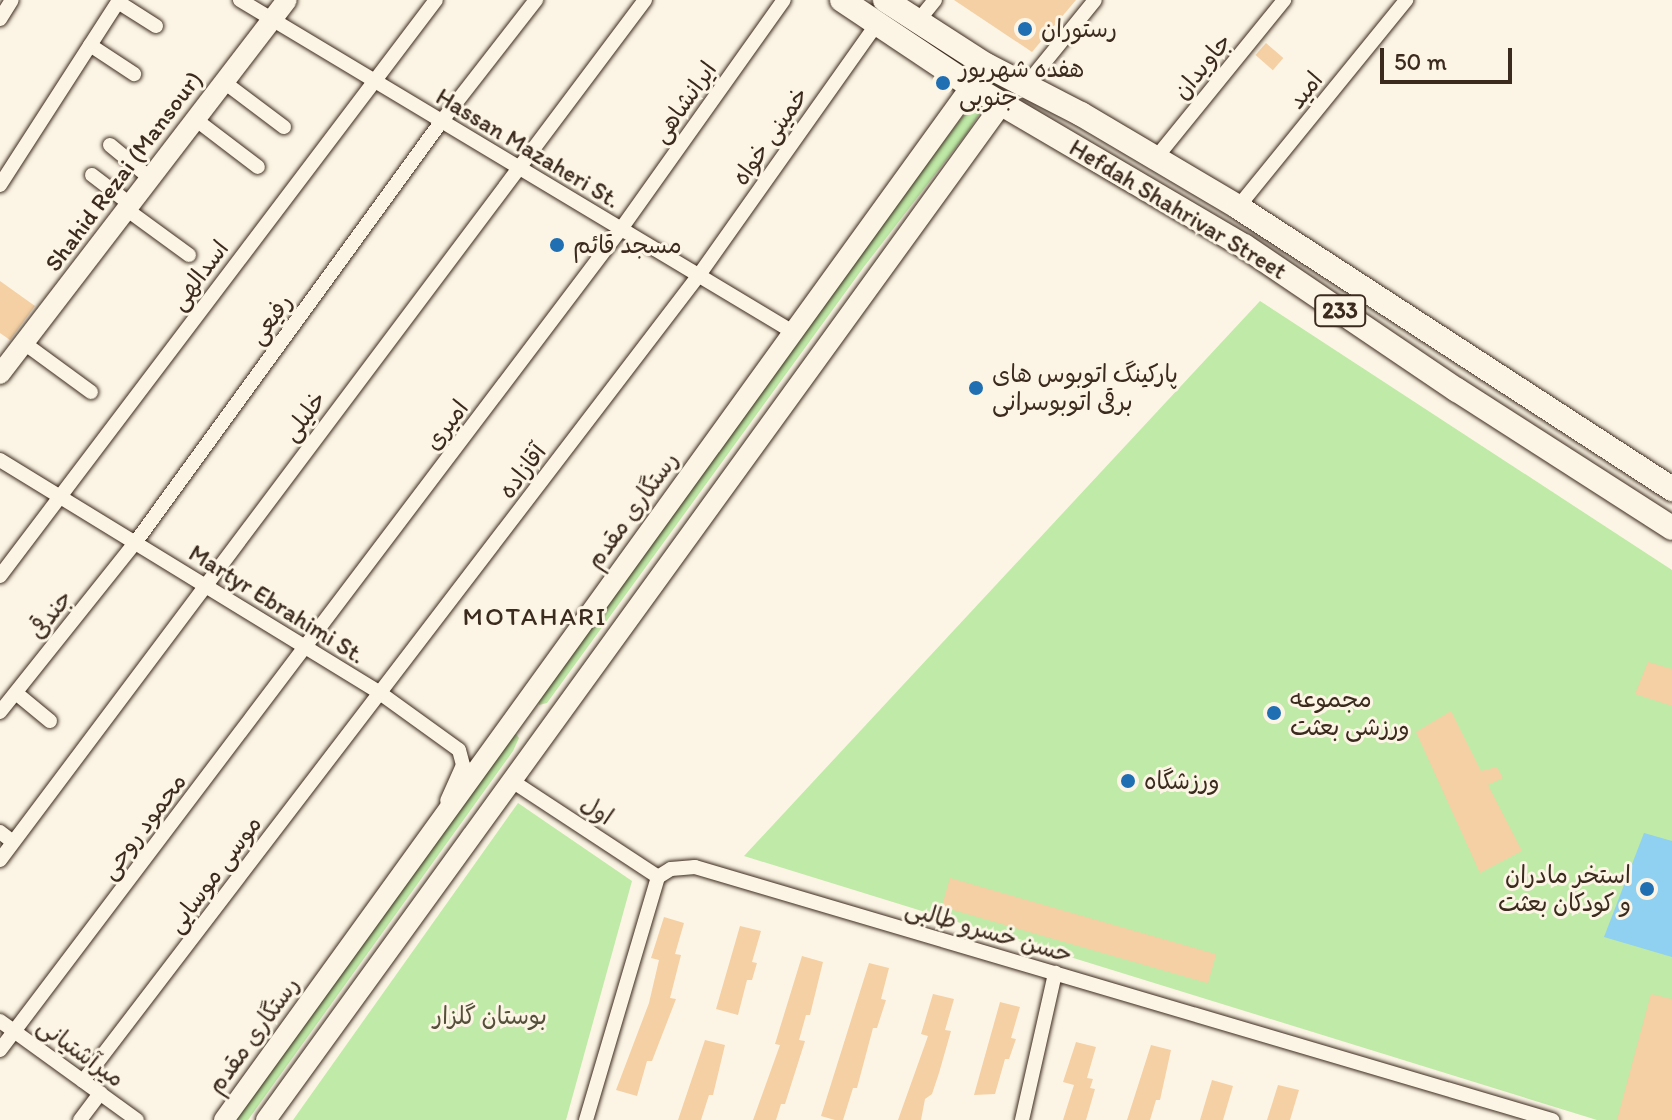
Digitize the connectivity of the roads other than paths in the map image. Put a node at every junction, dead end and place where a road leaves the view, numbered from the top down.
1 (12, 0) edge
2 (240, 0) edge
3 (287, 0) edge
4 (436, 0) edge
5 (536, 0) edge
6 (645, 0) edge
7 (784, 0) edge
8 (842, 0) edge
9 (935, 0) edge
10 (1095, 0) edge
11 (1284, 0) edge
12 (1406, 0) edge
13 (118, 1) edge
14 (882, 11) edge
15 (272, 18) junction
16 (0, 19) edge
17 (918, 21) junction
18 (156, 26) dead end
19 (90, 45) junction
20 (986, 65) junction
21 (134, 74) dead end
22 (373, 80) junction
23 (224, 82) junction
24 (1022, 83) junction
25 (971, 86) junction
26 (1002, 104) junction
27 (195, 119) junction
28 (441, 122) junction
29 (284, 127) dead end
30 (110, 145) dead end
31 (1155, 159) junction
32 (258, 167) dead end
33 (517, 170) junction
34 (92, 175) dead end
35 (150, 178) junction
36 (0, 185) edge
37 (128, 207) junction
38 (1238, 207) junction
39 (621, 229) junction
40 (189, 255) dead end
41 (699, 275) junction
42 (793, 332) junction
43 (24, 343) junction
44 (0, 374) edge
45 (91, 392) dead end
46 (0, 460) edge
47 (1672, 489) edge
48 (60, 497) junction
49 (1672, 528) edge
50 (135, 543) junction
51 (0, 576) edge
52 (204, 584) junction
53 (306, 648) junction
54 (16, 693) junction
55 (380, 693) junction
56 (0, 712) edge
57 (514, 718) junction
58 (50, 721) dead end
59 (543, 738) junction
60 (512, 781) junction
61 (437, 823) junction
62 (0, 832) edge
63 (13, 842) junction
64 (0, 860) edge
65 (658, 877) junction
66 (1055, 973) junction
67 (0, 1021) edge
68 (14, 1031) junction
69 (0, 1050) edge
70 (83, 1081) junction
71 (100, 1093) junction
72 (80, 1120) edge
73 (137, 1120) edge
74 (224, 1120) edge
75 (266, 1120) edge
76 (586, 1120) edge
77 (1022, 1120) edge
78 (1552, 1120) edge

1 - 16 street
2 - 15 street, Hassan Mazaheri St.
3 - 15 main road, Shahid Rezai (Mansour)
4 - 22 street, اسدالهی
5 - 28 street, رفیعی
6 - 33 street, خلیلی
7 - 39 street, ایرانشاهی
8 - 14 main road, Hefdah Shahrivar Street / 233
9 - 17 street
10 - 24 street
11 - 31 street, جاویدان
12 - 38 street, امید
13 - 18 street
13 - 19 street
14 - 17 main road, Hefdah Shahrivar Street / 233
14 - 25 main road, Hefdah Shahrivar Street / 233
14 - 41 street, خمینی خواه
15 - 22 street, Hassan Mazaheri St.
15 - 23 main road, Shahid Rezai (Mansour)
17 - 20 main road, Hefdah Shahrivar Street / 233
19 - 21 street
19 - 36 street
20 - 24 main road, Hefdah Shahrivar Street / 233
20 - 25 main road
22 - 28 street, Hassan Mazaheri St.
22 - 48 street, اسدالهی
23 - 27 main road, Shahid Rezai (Mansour)
23 - 29 street
24 - 26 main road
24 - 31 main road, Hefdah Shahrivar Street / 233
25 - 26 main road, Hefdah Shahrivar Street / 233
25 - 42 main road, رستگاری مقدم
26 - 49 main road, Hefdah Shahrivar Street / 233
26 - 59 main road
27 - 32 street
27 - 35 main road, Shahid Rezai (Mansour)
28 - 33 street, Hassan Mazaheri St.
28 - 50 street, رفیعی
30 - 35 street
31 - 38 main road, Hefdah Shahrivar Street / 233
33 - 39 street, Hassan Mazaheri St.
33 - 52 street, خلیلی
34 - 37 street
35 - 37 main road, Shahid Rezai (Mansour)
37 - 40 street
37 - 43 main road, Shahid Rezai (Mansour)
38 - 47 main road, Hefdah Shahrivar Street / 233
39 - 41 street, Hassan Mazaheri St.
39 - 53 street, امیری
41 - 42 street, Hassan Mazaheri St.
41 - 55 street, آقازاده
42 - 57 main road, رستگاری مقدم
43 - 44 main road, Shahid Rezai (Mansour)
43 - 45 street
46 - 48 street, Martyr Ebrahimi St.
48 - 50 street, Martyr Ebrahimi St.
48 - 51 street, اسدالهی
50 - 52 street, Martyr Ebrahimi St.
50 - 54 street, جندقی
52 - 53 street, Martyr Ebrahimi St.
52 - 63 street, خلیلی
53 - 55 street, Martyr Ebrahimi St.
53 - 68 street, محمود روحی
54 - 56 street, جندقی
54 - 58 street
55 - 61 street, Martyr Ebrahimi St.
55 - 70 street, موسی موسایی
57 - 59 main road
57 - 61 main road, رستگاری مقدم
59 - 60 main road
60 - 65 street, اول
60 - 75 main road
61 - 74 main road, رستگاری مقدم
62 - 63 street
63 - 64 street, خلیلی
65 - 66 street, حسن خسرو طالبی
65 - 76 street
66 - 77 street
66 - 78 street, حسن خسرو طالبی
67 - 68 street, میرآشتیانی
68 - 69 street, محمود روحی
68 - 70 street, میرآشتیانی
70 - 71 street, میرآشتیانی
71 - 72 street
71 - 73 street, میرآشتیانی

